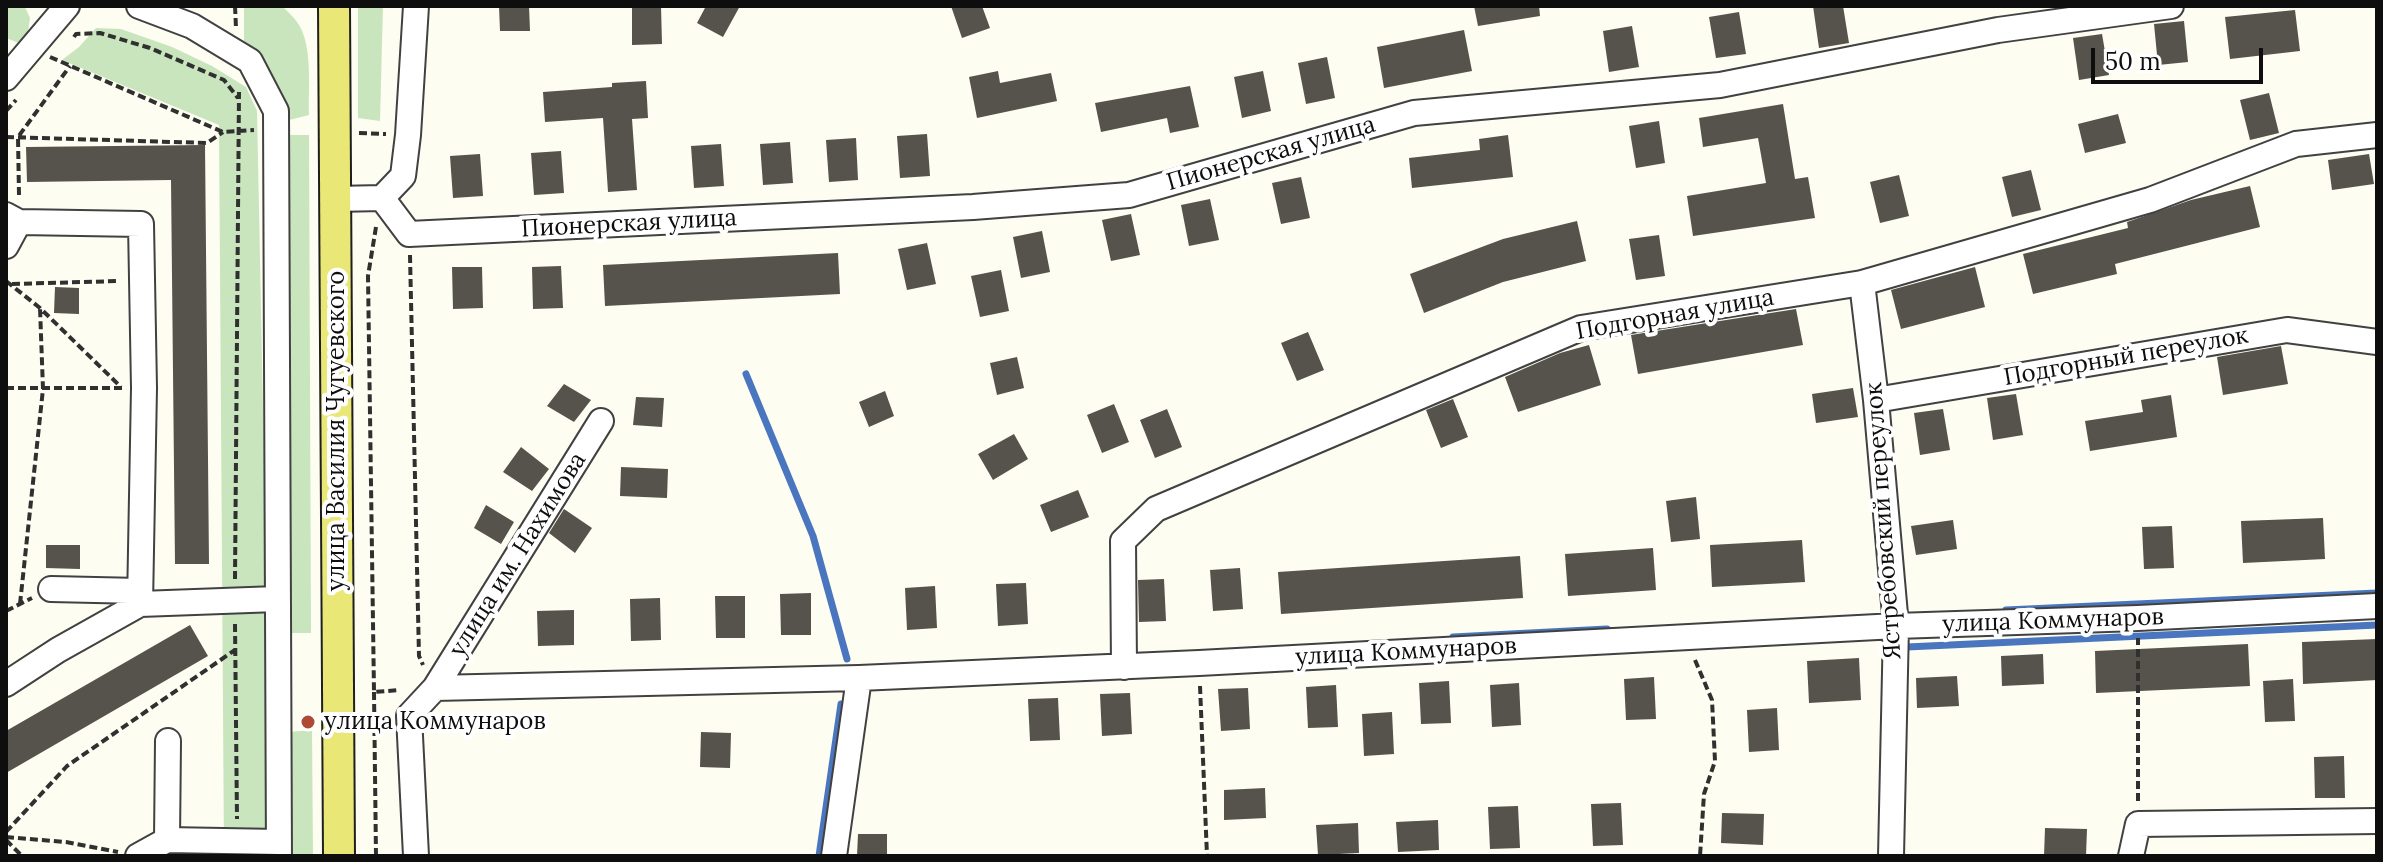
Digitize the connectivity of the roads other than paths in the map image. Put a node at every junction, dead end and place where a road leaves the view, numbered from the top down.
1 (67, 6) edge
2 (139, 6) edge
3 (334, 6) edge
4 (416, 6) edge
5 (2171, 6) edge
6 (16, 84) edge
7 (2377, 135) edge
8 (382, 198) junction
9 (335, 199) junction
10 (12, 218) edge
11 (6, 246) edge
12 (1862, 283) junction
13 (2377, 342) edge
14 (1876, 400) junction
15 (601, 421) dead end
16 (51, 589) dead end
17 (140, 597) junction
18 (277, 599) junction
19 (2377, 606) edge
20 (1896, 626) junction
21 (1124, 667) junction
22 (859, 678) junction
23 (6, 684) edge
24 (435, 688) junction
25 (168, 741) dead end
26 (2377, 821) edge
27 (167, 840) junction
28 (279, 849) edge
29 (138, 856) edge
30 (339, 856) edge
31 (416, 856) edge
32 (834, 856) edge
33 (1891, 856) edge
34 (2131, 856) edge

1 - 6 street
2 - 18 street
3 - 9 main road, улица Василия Чугуевского
4 - 8 street
5 - 8 street, Пионерская улица
7 - 12 street, Подгорная улица
8 - 9 street
9 - 30 main road, улица Василия Чугуевского
10 - 11 street
10 - 17 street
12 - 14 street, Ястребовский переулок
12 - 21 street, Подгорная улица
13 - 14 street, Подгорный переулок
14 - 20 street, Ястребовский переулок
15 - 24 street, улица им. Нахимова
16 - 17 street
17 - 18 street
17 - 23 street
18 - 28 street
19 - 20 street, улица Коммунаров
20 - 21 street, улица Коммунаров
20 - 33 street, Ястребовский переулок
21 - 22 street, улица Коммунаров
22 - 24 street, улица Коммунаров
22 - 32 street
24 - 31 street, улица им. Нахимова
25 - 27 street
26 - 34 street
27 - 28 street
27 - 29 street

